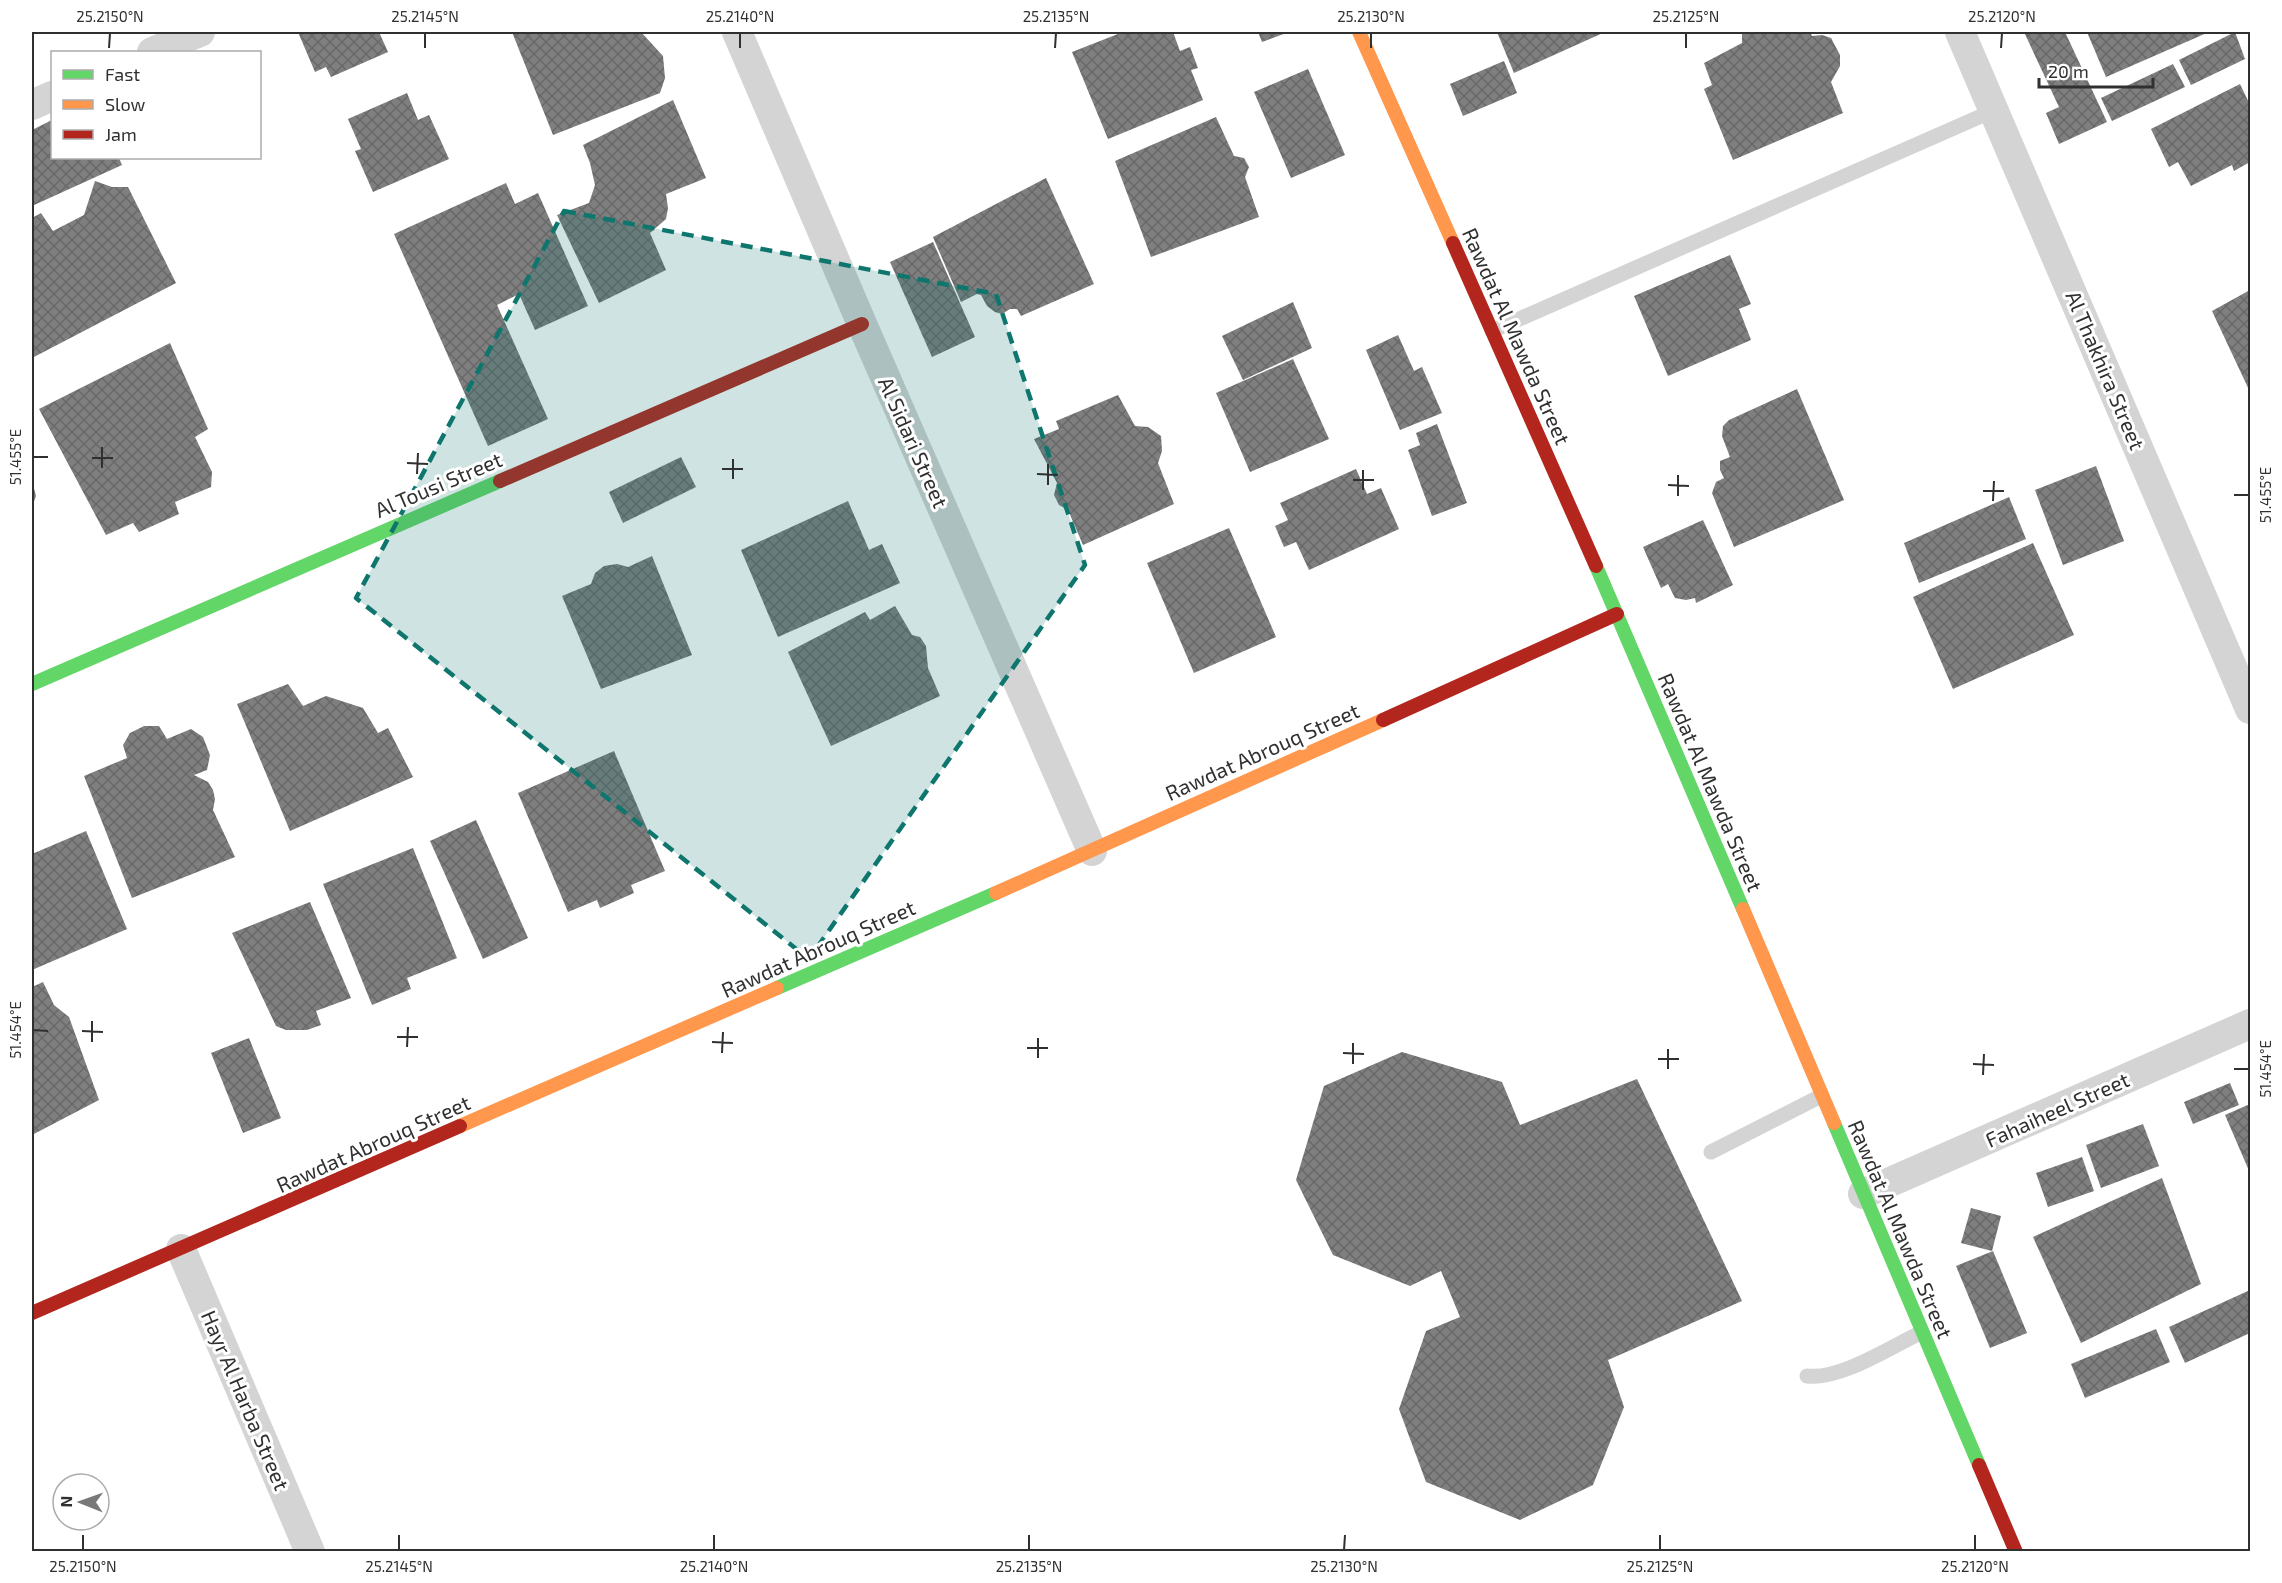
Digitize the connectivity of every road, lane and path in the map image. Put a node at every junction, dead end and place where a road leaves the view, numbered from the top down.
1 (200, 32) edge
2 (737, 32) edge
3 (1359, 32) edge
4 (1960, 32) edge
5 (154, 51) edge
6 (51, 96) edge
7 (32, 105) edge
8 (1995, 110) junction
9 (862, 324) junction
10 (1492, 331) junction
11 (1617, 614) junction
12 (32, 684) edge
13 (2250, 710) edge
14 (1092, 851) junction
15 (2250, 1024) edge
16 (1821, 1095) junction
17 (1711, 1152) dead end
18 (1863, 1194) junction
19 (181, 1249) junction
20 (32, 1313) edge
21 (1922, 1332) junction
22 (1807, 1376) dead end
23 (310, 1551) edge
24 (2016, 1551) edge

1 - 5 street
2 - 9 street, Al Sidari Street
3 - 10 street, Rawdat Al Mawda Street
4 - 8 street, Al Thakhira Street
6 - 7 street
8 - 10 lane
8 - 13 street, Al Thakhira Street
9 - 12 street, Al Tousi Street
9 - 14 street, Al Sidari Street
10 - 11 street, Rawdat Al Mawda Street
11 - 14 street, Rawdat Abrouq Street
11 - 16 street, Rawdat Al Mawda Street
14 - 19 street, Rawdat Abrouq Street
15 - 18 street, Fahaiheel Street
16 - 17 lane
16 - 18 street, Rawdat Al Mawda Street
18 - 21 street, Rawdat Al Mawda Street
19 - 20 street, Rawdat Abrouq Street
19 - 23 street, Hayr Al Harba Street
21 - 22 lane
21 - 24 street, Rawdat Al Mawda Street

